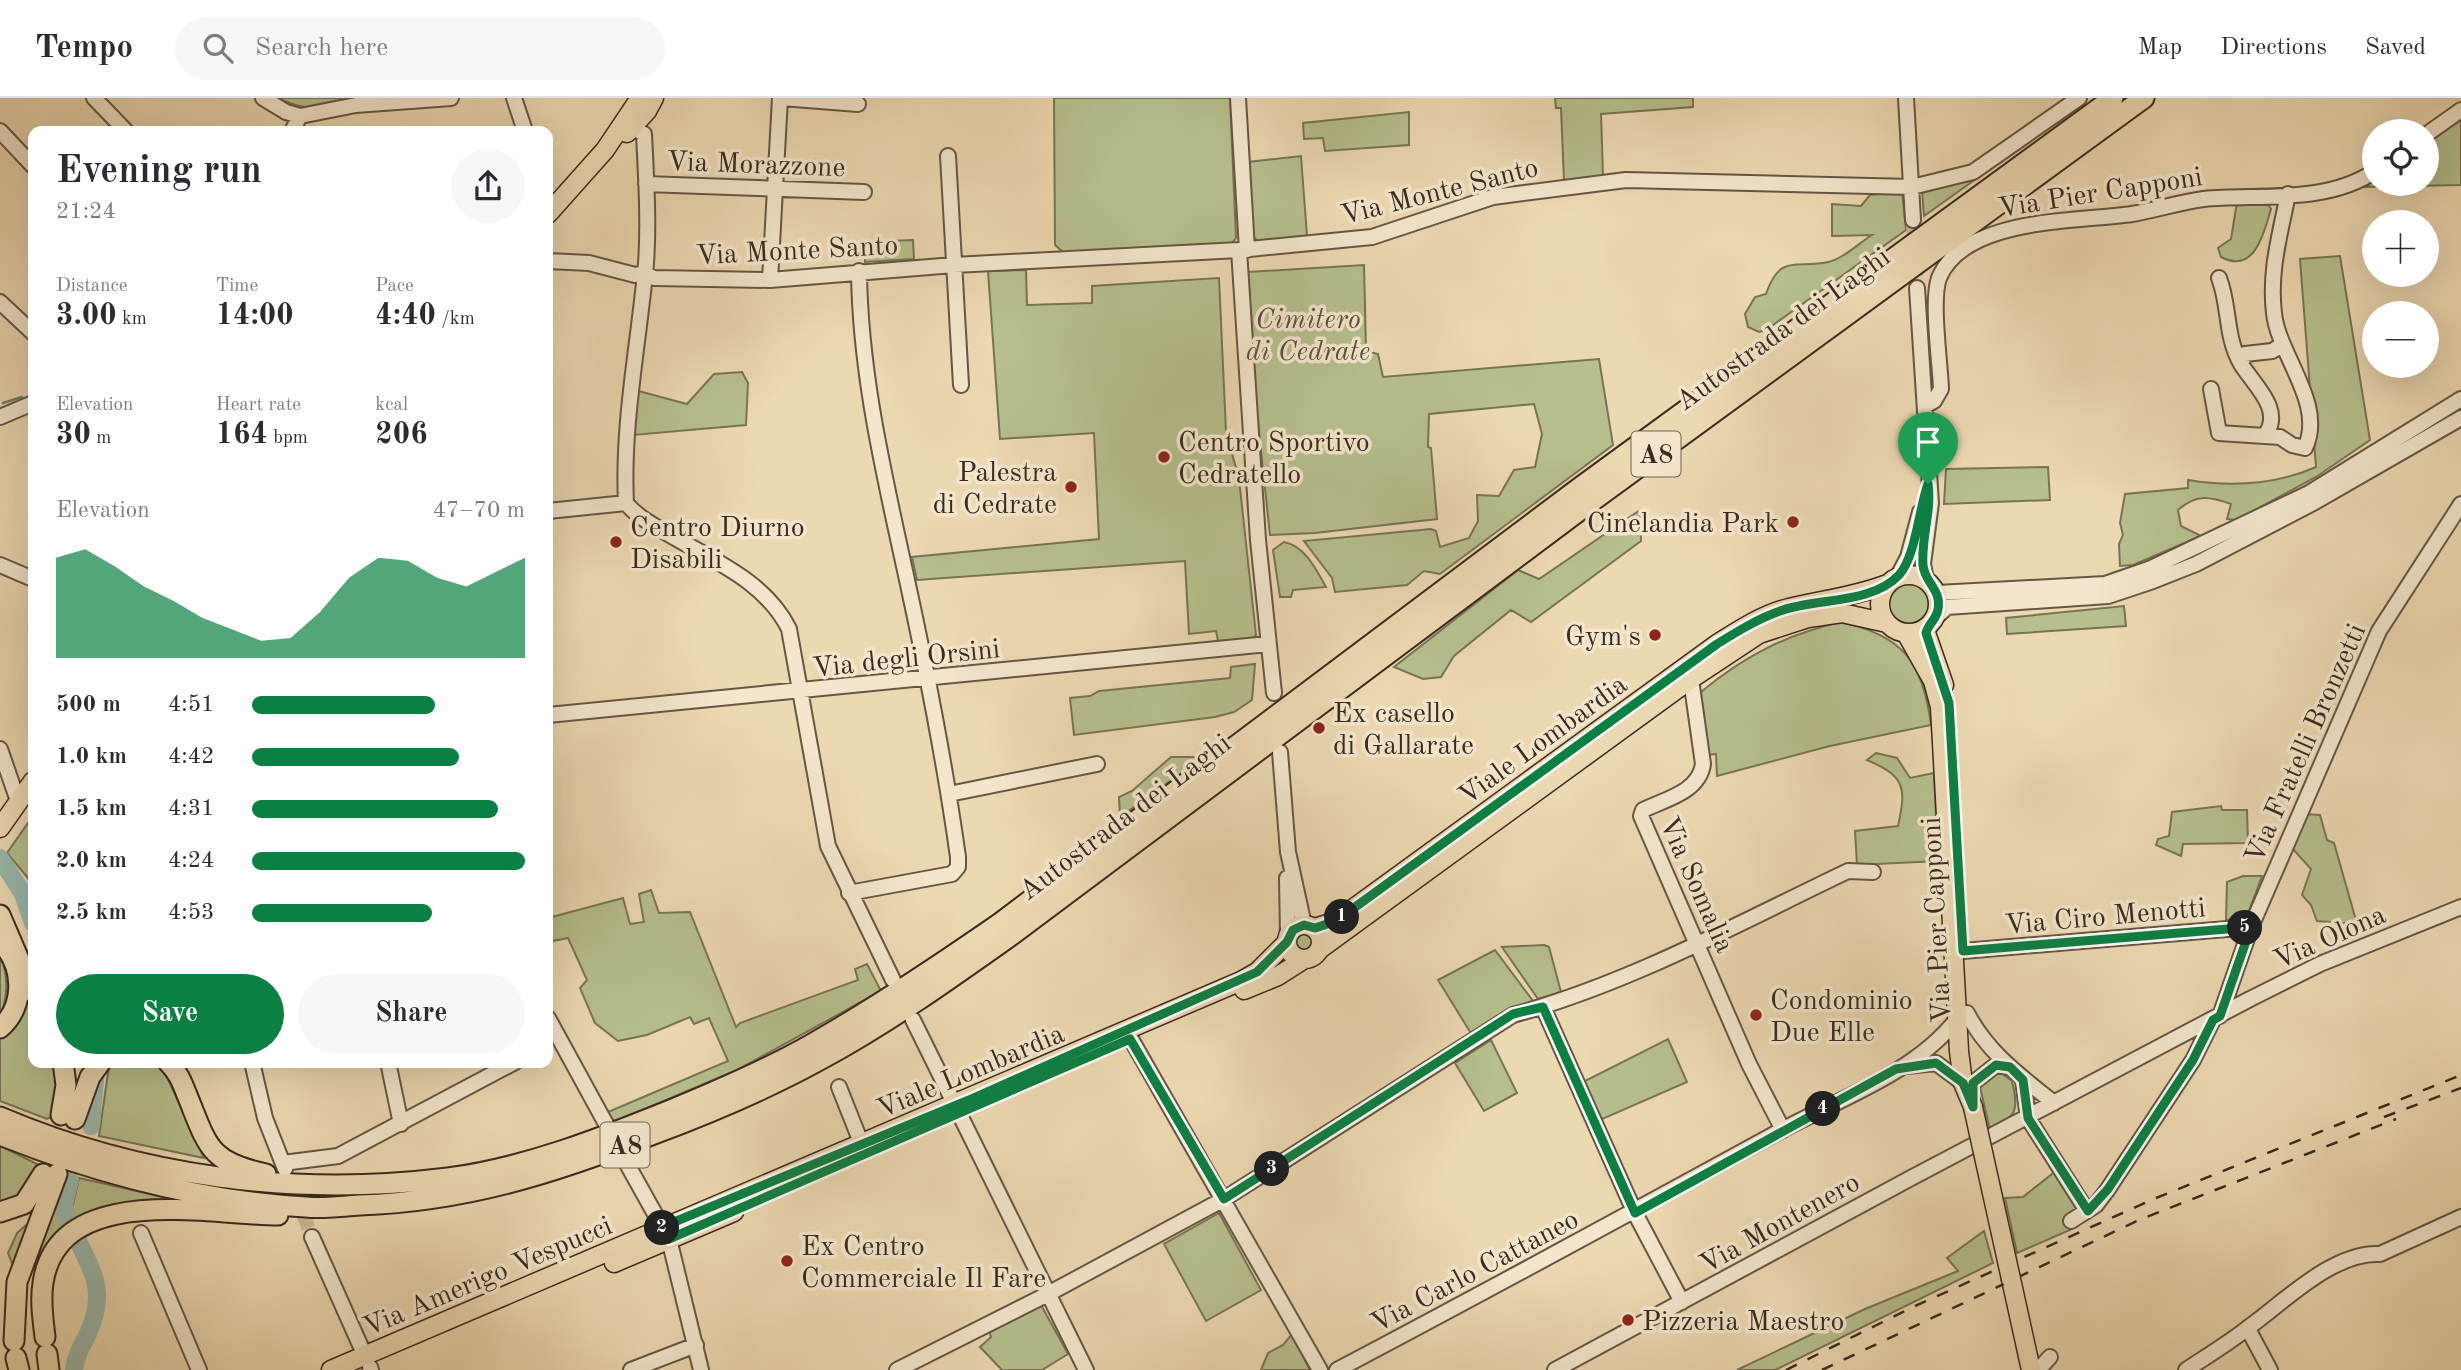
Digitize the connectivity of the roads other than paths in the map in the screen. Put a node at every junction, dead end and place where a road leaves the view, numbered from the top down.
1 (94, 98) edge
2 (263, 98) edge
3 (451, 98) edge
4 (514, 98) edge
5 (781, 98) edge
6 (1237, 98) edge
7 (1906, 98) edge
8 (2078, 98) edge
9 (2113, 98) edge
10 (2144, 98) edge
11 (647, 102) edge
12 (858, 104) dead end
13 (2461, 110) edge
14 (300, 116) junction
15 (121, 126) edge
16 (295, 126) edge
17 (523, 126) edge
18 (2439, 126) edge
19 (634, 128) junction
20 (0, 131) edge
21 (948, 156) dead end
22 (28, 161) edge
23 (2362, 176) edge
24 (646, 184) junction
25 (1912, 187) junction
26 (776, 188) junction
27 (864, 192) dead end
28 (2288, 194) junction
29 (553, 208) edge
30 (1913, 220) tunnel mouth
31 (1243, 250) junction
32 (553, 261) edge
33 (954, 265) junction
34 (859, 271) junction
35 (644, 273) junction
36 (2219, 278) dead end
37 (770, 280) junction
38 (1917, 288) tunnel mouth
39 (0, 302) edge
40 (28, 328) edge
41 (2282, 345) junction
42 (2241, 364) junction
43 (961, 385) dead end
44 (2211, 389) dead end
45 (2461, 399) edge
46 (28, 406) edge
47 (1926, 406) junction
48 (0, 417) edge
49 (2461, 418) edge
50 (2454, 429) edge
51 (2266, 434) junction
52 (1928, 484) junction
53 (626, 503) junction
54 (2461, 504) edge
55 (553, 510) edge
56 (0, 565) edge
57 (28, 577) edge
58 (1893, 580) junction
59 (1931, 586) junction
60 (1931, 622) junction
61 (1887, 624) junction
62 (1906, 633) junction
63 (1268, 644) junction
64 (928, 680) junction
65 (1691, 680) junction
66 (801, 691) junction
67 (1274, 693) dead end
68 (553, 715) edge
69 (0, 749) edge
70 (1280, 752) dead end
71 (1097, 764) dead end
72 (28, 787) edge
73 (949, 794) junction
74 (18, 801) junction
75 (2, 824) edge
76 (1288, 852) junction
77 (1872, 872) dead end
78 (849, 893) junction
79 (2461, 907) edge
80 (0, 915) edge
81 (1310, 927) junction
82 (2251, 927) junction
83 (1288, 939) junction
84 (0, 941) edge
85 (1698, 943) junction
86 (1320, 949) junction
87 (1963, 951) junction
88 (1303, 960) junction
89 (28, 980) edge
90 (893, 980) dead end
91 (1543, 1007) junction
92 (1962, 1016) junction
93 (2216, 1018) junction
94 (913, 1020) dead end
95 (0, 1028) edge
96 (1130, 1039) junction
97 (553, 1042) edge
98 (2010, 1067) junction
99 (64, 1068) edge
100 (97, 1068) edge
101 (173, 1068) edge
102 (253, 1068) edge
103 (389, 1068) edge
104 (504, 1068) edge
105 (1896, 1069) junction
106 (2023, 1080) junction
107 (1968, 1083) junction
108 (839, 1087) dead end
109 (2054, 1103) junction
110 (957, 1110) junction
111 (0, 1117) edge
112 (2028, 1118) junction
113 (401, 1124) junction
114 (606, 1124) dead end
115 (1783, 1129) junction
116 (0, 1135) edge
117 (862, 1145) junction
118 (536, 1159) junction
119 (626, 1162) dead end
120 (1224, 1199) junction
121 (397, 1204) junction
122 (2088, 1211) junction
123 (0, 1212) edge
124 (1635, 1213) junction
125 (2461, 1217) edge
126 (2071, 1221) dead end
127 (141, 1233) dead end
128 (666, 1233) junction
129 (312, 1237) tunnel mouth
130 (1046, 1295) junction
131 (1682, 1302) junction
132 (2248, 1329) junction
133 (696, 1345) junction
134 (47, 1354) edge
135 (16, 1356) edge
136 (2050, 1357) dead end
137 (367, 1366) edge
138 (198, 1370) edge
139 (331, 1370) edge
140 (631, 1370) edge
141 (701, 1370) edge
142 (897, 1370) edge
143 (1086, 1370) edge
144 (1320, 1370) edge
145 (1337, 1370) edge
146 (1555, 1370) edge
147 (2031, 1370) edge
148 (2038, 1370) edge
149 (2186, 1370) edge
150 (2270, 1370) edge

1 - 15 street
2 - 14 street
3 - 14 street
4 - 17 street
5 - 12 street
5 - 26 street
6 - 31 street
7 - 25 street
8 - 25 street, Via Monte Santo
9 - 118 highway, Autostrada dei Laghi / A8
10 - 121 highway, Autostrada dei Laghi / A8
11 - 19 main road
13 - 18 street
14 - 16 street
19 - 24 street
19 - 29 main road
20 - 22 street
21 - 33 street
23 - 28 street, Via Pier Capponi
24 - 26 street, Via Morazzone
24 - 35 street
25 - 30 street
25 - 31 street, Via Monte Santo
26 - 27 street, Via Morazzone
26 - 37 street
28 - 41 street
28 - 47 street, Via Pier Capponi
31 - 33 street, Via Monte Santo
31 - 63 street
32 - 35 street, Via Monte Santo
33 - 34 street, Via Monte Santo
33 - 43 street
34 - 37 street, Via Monte Santo
34 - 64 street
35 - 37 street, Via Monte Santo
35 - 53 street
36 - 42 street
38 - 47 street, Via Pier Capponi
39 - 40 street
41 - 42 street
41 - 51 street
42 - 51 street
44 - 51 street
45 - 59 street
46 - 48 street
47 - 52 street, Via Pier Capponi
49 - 50 street
50 - 60 street
52 - 58 street, Via Pier Capponi
52 - 59 street, Via Pier Capponi
53 - 55 street
53 - 66 street
54 - 82 street, Via Fratelli Bronzetti
56 - 57 street
58 - 59 main road
58 - 61 main road
58 - 81 main road, Viale Lombardia
59 - 60 main road
60 - 62 main road
60 - 87 main road, Via Pier Capponi
61 - 62 main road
61 - 65 main road, Viale Lombardia
62 - 92 main road, Via Pier Capponi
63 - 64 street, Via degli Orsini
63 - 67 street
64 - 66 street, Via degli Orsini
64 - 73 street
65 - 85 street, Via Somalia
65 - 86 main road, Viale Lombardia
66 - 68 street, Via degli Orsini
66 - 78 street
69 - 74 street
70 - 76 street
71 - 73 street
72 - 74 main road
73 - 78 street
74 - 75 main road
76 - 81 street
76 - 83 street
77 - 85 street
78 - 90 street
79 - 93 street, Via Olona
80 - 89 highway
81 - 83 main road
81 - 86 main road
82 - 87 street, Via Ciro Menotti
82 - 93 street, Via Fratelli Bronzetti
83 - 88 main road
83 - 110 main road, Viale Lombardia
84 - 95 highway
85 - 91 street
85 - 115 street, Via Somalia
86 - 88 main road
87 - 92 main road, Via Pier Capponi
88 - 96 main road, Viale Lombardia
91 - 120 street
91 - 124 street
92 - 98 street
92 - 105 street
92 - 107 main road, Via Pier Capponi
93 - 109 street, Via Montenero
93 - 122 street, Via Fratelli Bronzetti
94 - 110 street
96 - 110 main road, Viale Lombardia
96 - 120 street
97 - 114 street
98 - 106 street
98 - 107 street
99 - 100 highway
101 - 118 highway
102 - 113 street
103 - 113 street
104 - 113 street
105 - 107 street
105 - 115 street, Via Carlo Cattaneo
106 - 109 street
106 - 112 street
107 - 147 main road, Via Pier Capponi, bridge
108 - 117 street
109 - 112 street, Via Montenero
110 - 117 main road, Viale Lombardia
110 - 128 main road, Viale Lombardia
110 - 130 street
111 - 118 highway, Autostrada dei Laghi / A8
112 - 122 street
112 - 131 street, Via Montenero
115 - 124 street, Via Carlo Cattaneo
116 - 121 highway, Autostrada dei Laghi / A8
117 - 128 main road, Viale Lombardia
119 - 128 street
120 - 130 street
120 - 144 street
121 - 134 highway
122 - 126 street, Via Fratelli Bronzetti
123 - 135 highway
124 - 131 street
124 - 145 street, Via Carlo Cattaneo
125 - 132 street
127 - 138 street
128 - 133 street
128 - 137 main road, Via Amerigo Vespucci
129 - 137 street
130 - 142 street
130 - 143 street
131 - 146 street, Via Montenero
132 - 149 street
132 - 150 street
133 - 140 street
133 - 141 street
136 - 148 street
137 - 139 main road, Via Amerigo Vespucci

